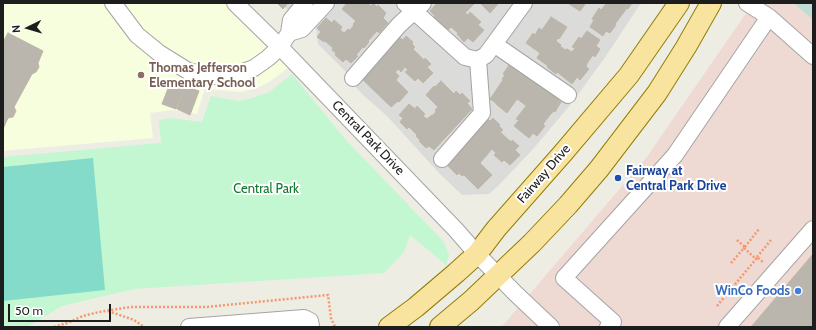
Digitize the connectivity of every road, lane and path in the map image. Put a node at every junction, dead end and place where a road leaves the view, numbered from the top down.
1 (113, 3) edge
2 (235, 3) edge
3 (305, 3) edge
4 (326, 3) edge
5 (524, 3) edge
6 (679, 3) edge
7 (711, 3) edge
8 (747, 3) edge
9 (414, 6) edge
10 (768, 18) junction
11 (289, 33) junction
12 (494, 44) junction
13 (280, 47) junction
14 (813, 56) edge
15 (478, 60) junction
16 (353, 78) dead end
17 (568, 95) dead end
18 (442, 159) dead end
19 (759, 229) dead end
20 (813, 229) edge
21 (737, 240) dead end
22 (771, 240) dead end
23 (744, 247) junction
24 (477, 254) junction
25 (756, 258) junction
26 (731, 263) dead end
27 (775, 272) junction
28 (498, 275) junction
29 (717, 306) dead end
30 (107, 311) junction
31 (68, 323) junction
32 (262, 324) edge
33 (613, 325) edge
34 (226, 326) edge
35 (54, 327) edge
36 (65, 327) edge
37 (144, 327) edge
38 (189, 327) edge
39 (310, 327) edge
40 (335, 327) edge
41 (389, 327) edge
42 (440, 327) edge
43 (550, 327) edge
44 (728, 327) edge

1 - 13 street
2 - 13 street, Central Park Drive
3 - 11 street
4 - 11 street
5 - 12 street
6 - 24 main road, Fairway Drive
7 - 28 main road
8 - 10 street
9 - 15 street
9 - 16 street
10 - 14 street
10 - 33 street
11 - 13 street
12 - 15 street
12 - 17 street
13 - 24 street, Central Park Drive
15 - 18 street
19 - 23 path
20 - 27 street
21 - 23 path
22 - 25 path
23 - 25 path
23 - 26 path
24 - 28 street, Central Park Drive
24 - 41 main road, Fairway Drive
25 - 27 path
25 - 29 path
27 - 44 street
28 - 42 main road
28 - 43 street, Central Park Drive
30 - 31 path
30 - 37 path
30 - 40 path
31 - 35 path
31 - 36 path
32 - 34 street
32 - 39 street
34 - 38 street

